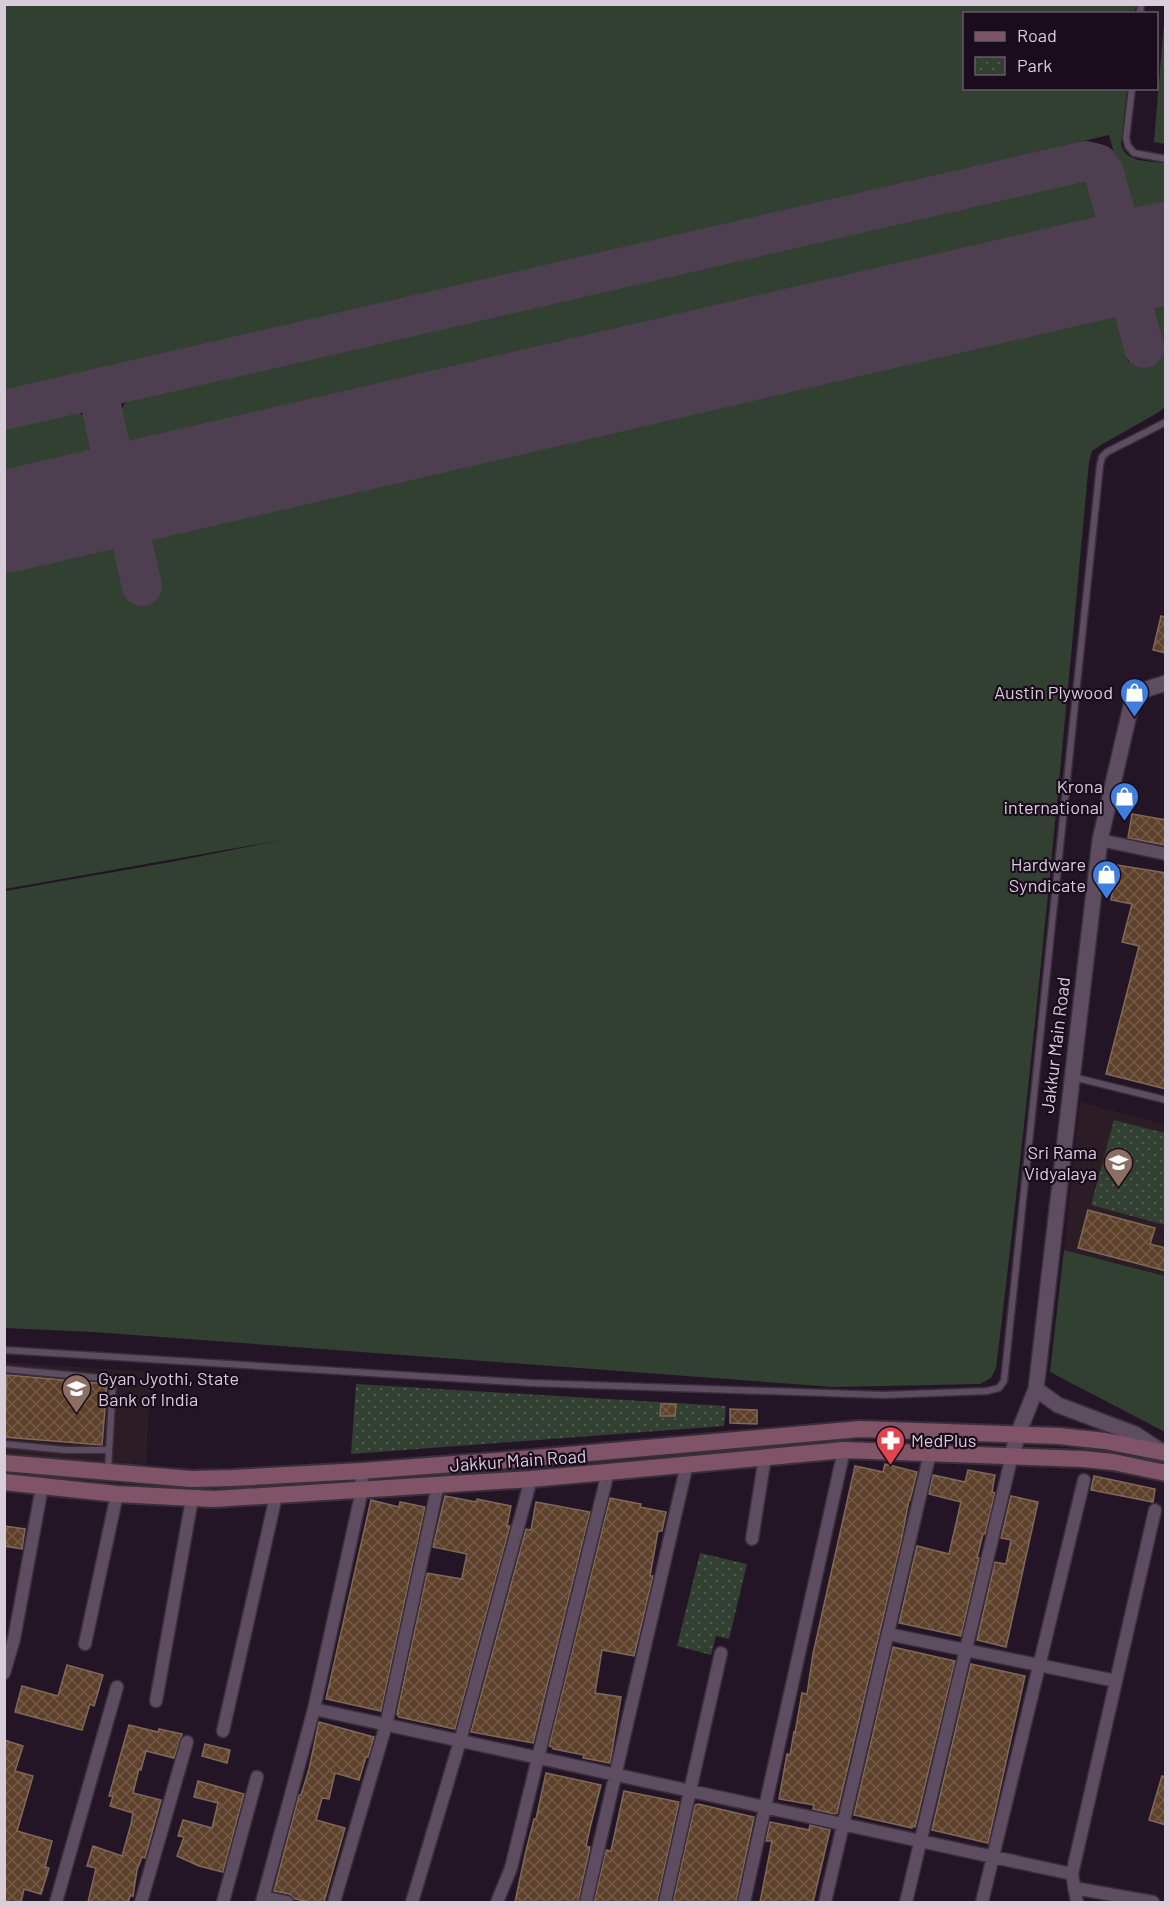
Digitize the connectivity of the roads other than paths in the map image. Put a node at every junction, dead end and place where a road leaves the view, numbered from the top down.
1 (1132, 90) edge
2 (1166, 159) edge
3 (1166, 422) edge
4 (1166, 683) edge
5 (1100, 840) junction
6 (1166, 854) edge
7 (1071, 1077) junction
8 (1166, 1100) edge
9 (4, 1350) edge
10 (4, 1369) edge
11 (1036, 1389) junction
12 (1018, 1434) junction
13 (4, 1444) edge
14 (109, 1450) junction
15 (844, 1450) junction
16 (1163, 1452) edge
17 (930, 1453) junction
18 (1012, 1455) junction
19 (765, 1457) junction
20 (4, 1463) edge
21 (687, 1464) junction
22 (361, 1471) junction
23 (608, 1472) junction
24 (108, 1473) junction
25 (1166, 1473) edge
26 (531, 1479) junction
27 (1084, 1480) dead end
28 (4, 1482) edge
29 (438, 1485) junction
30 (42, 1487) junction
31 (362, 1490) junction
32 (117, 1494) junction
33 (276, 1496) junction
34 (192, 1499) junction
35 (1155, 1510) dead end
36 (752, 1539) dead end
37 (888, 1634) junction
38 (86, 1644) dead end
39 (966, 1650) junction
40 (721, 1653) dead end
41 (1039, 1665) junction
42 (4, 1673) edge
43 (1116, 1681) junction
44 (117, 1687) dead end
45 (156, 1701) dead end
46 (314, 1709) junction
47 (386, 1725) junction
48 (223, 1731) dead end
49 (460, 1741) junction
50 (188, 1742) dead end
51 (538, 1758) junction
52 (614, 1774) junction
53 (256, 1777) dead end
54 (690, 1791) junction
55 (765, 1808) junction
56 (843, 1824) junction
57 (920, 1841) junction
58 (993, 1857) junction
59 (1072, 1874) junction
60 (1074, 1888) junction
61 (263, 1900) edge
62 (56, 1902) edge
63 (141, 1902) edge
64 (223, 1902) edge
65 (288, 1902) edge
66 (334, 1902) edge
67 (412, 1902) edge
68 (497, 1902) edge
69 (586, 1902) edge
70 (665, 1902) edge
71 (744, 1902) edge
72 (825, 1902) edge
73 (906, 1902) edge
74 (982, 1902) edge
75 (1077, 1902) edge
76 (1153, 1902) edge

1 - 2 lane
3 - 9 lane
4 - 5 street, Jakkur Main Road
5 - 6 street
5 - 7 street, Jakkur Main Road
7 - 8 lane
7 - 11 street, Jakkur Main Road
10 - 14 lane
11 - 12 street, Jakkur Main Road
11 - 16 street
12 - 16 main road
12 - 18 street, Jakkur Main Road
12 - 22 main road, Jakkur Main Road
13 - 14 lane
14 - 24 lane
15 - 17 main road, Jakkur Main Road
15 - 19 main road, Jakkur Main Road
15 - 55 street
17 - 18 main road, Jakkur Main Road
17 - 37 street
18 - 25 main road
18 - 39 street
19 - 21 main road, Jakkur Main Road
19 - 36 street
20 - 24 main road, Jakkur Main Road
21 - 23 main road, Jakkur Main Road
21 - 52 street
22 - 24 main road, Jakkur Main Road
22 - 31 street
23 - 26 main road, Jakkur Main Road
23 - 51 street
26 - 29 main road, Jakkur Main Road
26 - 49 street
27 - 41 street
28 - 30 main road, Jakkur Main Road
29 - 31 main road, Jakkur Main Road
29 - 47 street
30 - 32 main road, Jakkur Main Road
30 - 42 street
31 - 33 main road, Jakkur Main Road
31 - 46 street
32 - 34 main road, Jakkur Main Road
32 - 38 street
33 - 34 main road, Jakkur Main Road
33 - 48 street
34 - 45 street
35 - 43 street
37 - 39 street
37 - 56 street
39 - 41 street
39 - 57 street
40 - 54 street
41 - 43 street
41 - 58 street
43 - 59 street
44 - 62 street
46 - 47 street
46 - 61 street
47 - 49 street
47 - 66 street
49 - 51 street
49 - 67 street
50 - 63 street
51 - 52 street
51 - 68 street
52 - 54 street
52 - 69 street
53 - 64 street
54 - 55 street
54 - 70 street
55 - 56 street
55 - 71 street
56 - 57 street
56 - 72 street
57 - 58 street
57 - 73 street
58 - 59 street
58 - 74 street
59 - 60 street
60 - 75 street
60 - 76 street
61 - 65 street

